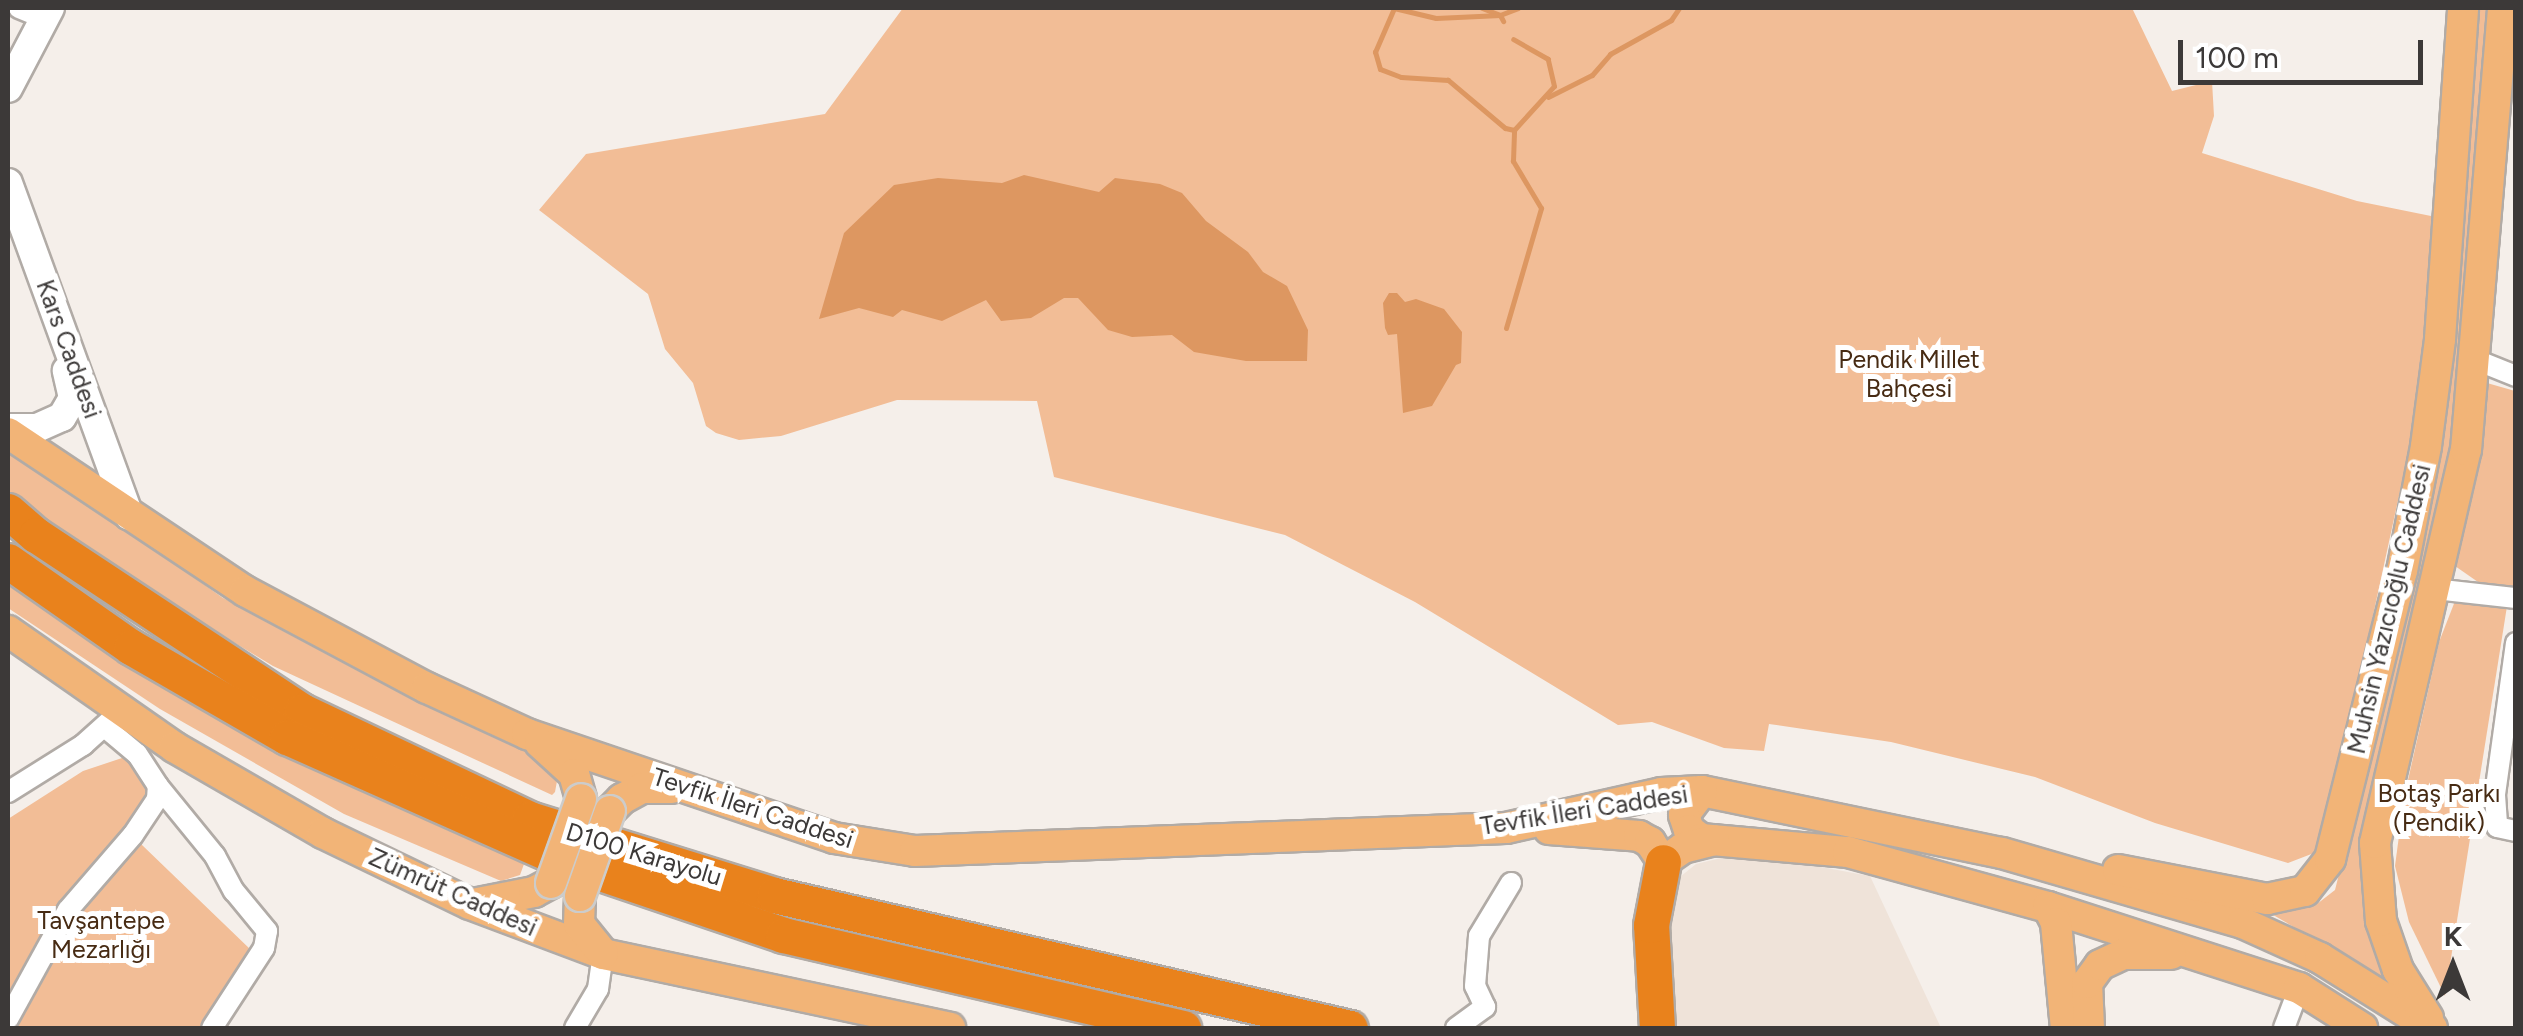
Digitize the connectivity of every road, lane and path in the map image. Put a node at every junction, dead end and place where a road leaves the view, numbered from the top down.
1 (2463, 8) edge
2 (2503, 8) edge
3 (38, 11) edge
4 (8, 88) edge
5 (8, 183) edge
6 (8, 205) edge
7 (2476, 360) junction
8 (2516, 376) edge
9 (8, 431) edge
10 (8, 512) edge
11 (129, 516) junction
12 (8, 561) edge
13 (2434, 589) junction
14 (2516, 598) edge
15 (8, 631) edge
16 (2516, 643) edge
17 (111, 720) junction
18 (527, 734) junction
19 (158, 786) junction
20 (685, 788) junction
21 (1702, 791) junction
22 (8, 792) edge
23 (1506, 828) junction
24 (2506, 829) edge
25 (1714, 840) junction
26 (2002, 853) junction
27 (1663, 862) junction
28 (1510, 883) dead end
29 (470, 904) junction
30 (2048, 907) junction
31 (603, 954) junction
32 (2299, 988) junction
33 (8, 1019) edge
34 (212, 1028) edge
35 (575, 1028) edge
36 (950, 1028) edge
37 (1184, 1028) edge
38 (1350, 1028) edge
39 (1456, 1028) edge
40 (1656, 1028) edge
41 (2066, 1028) edge
42 (2089, 1028) edge
43 (2284, 1028) edge
44 (2360, 1028) edge
45 (2434, 1028) edge

1 - 26 main road, Muhsin Yazıcıoğlu Caddesi
2 - 7 main road, Muhsin Yazıcıoğlu Caddesi
3 - 4 street
5 - 11 street, Kars Caddesi
6 - 9 street, Kars Caddesi
7 - 8 street
7 - 13 main road, Muhsin Yazıcıoğlu Caddesi
9 - 11 main road, Tevfik İleri Caddesi
10 - 38 highway, D100 Karayolu
11 - 18 main road, Tevfik İleri Caddesi
12 - 37 highway, D100 Karayolu
13 - 14 street
13 - 45 main road, Muhsin Yazıcıoğlu Caddesi
15 - 17 main road, Zümrüt Caddesi
16 - 24 street
17 - 19 street
17 - 22 street
17 - 29 main road, Zümrüt Caddesi
18 - 20 main road, Tevfik İleri Caddesi
18 - 29 main road, bridge
19 - 33 street
19 - 34 street
20 - 23 main road, Tevfik İleri Caddesi
20 - 31 main road, bridge
21 - 23 main road, Tevfik İleri Caddesi
21 - 25 main road, Tevfik İleri Caddesi
21 - 26 main road, Tevfik İleri Caddesi
23 - 27 main road
25 - 27 main road
25 - 30 main road
26 - 45 main road, Tevfik İleri Caddesi
27 - 40 highway
28 - 39 street
29 - 31 main road, Zümrüt Caddesi
30 - 32 main road
30 - 41 main road
31 - 35 street
31 - 36 main road, Zümrüt Caddesi
32 - 42 main road
32 - 43 street
32 - 44 main road

